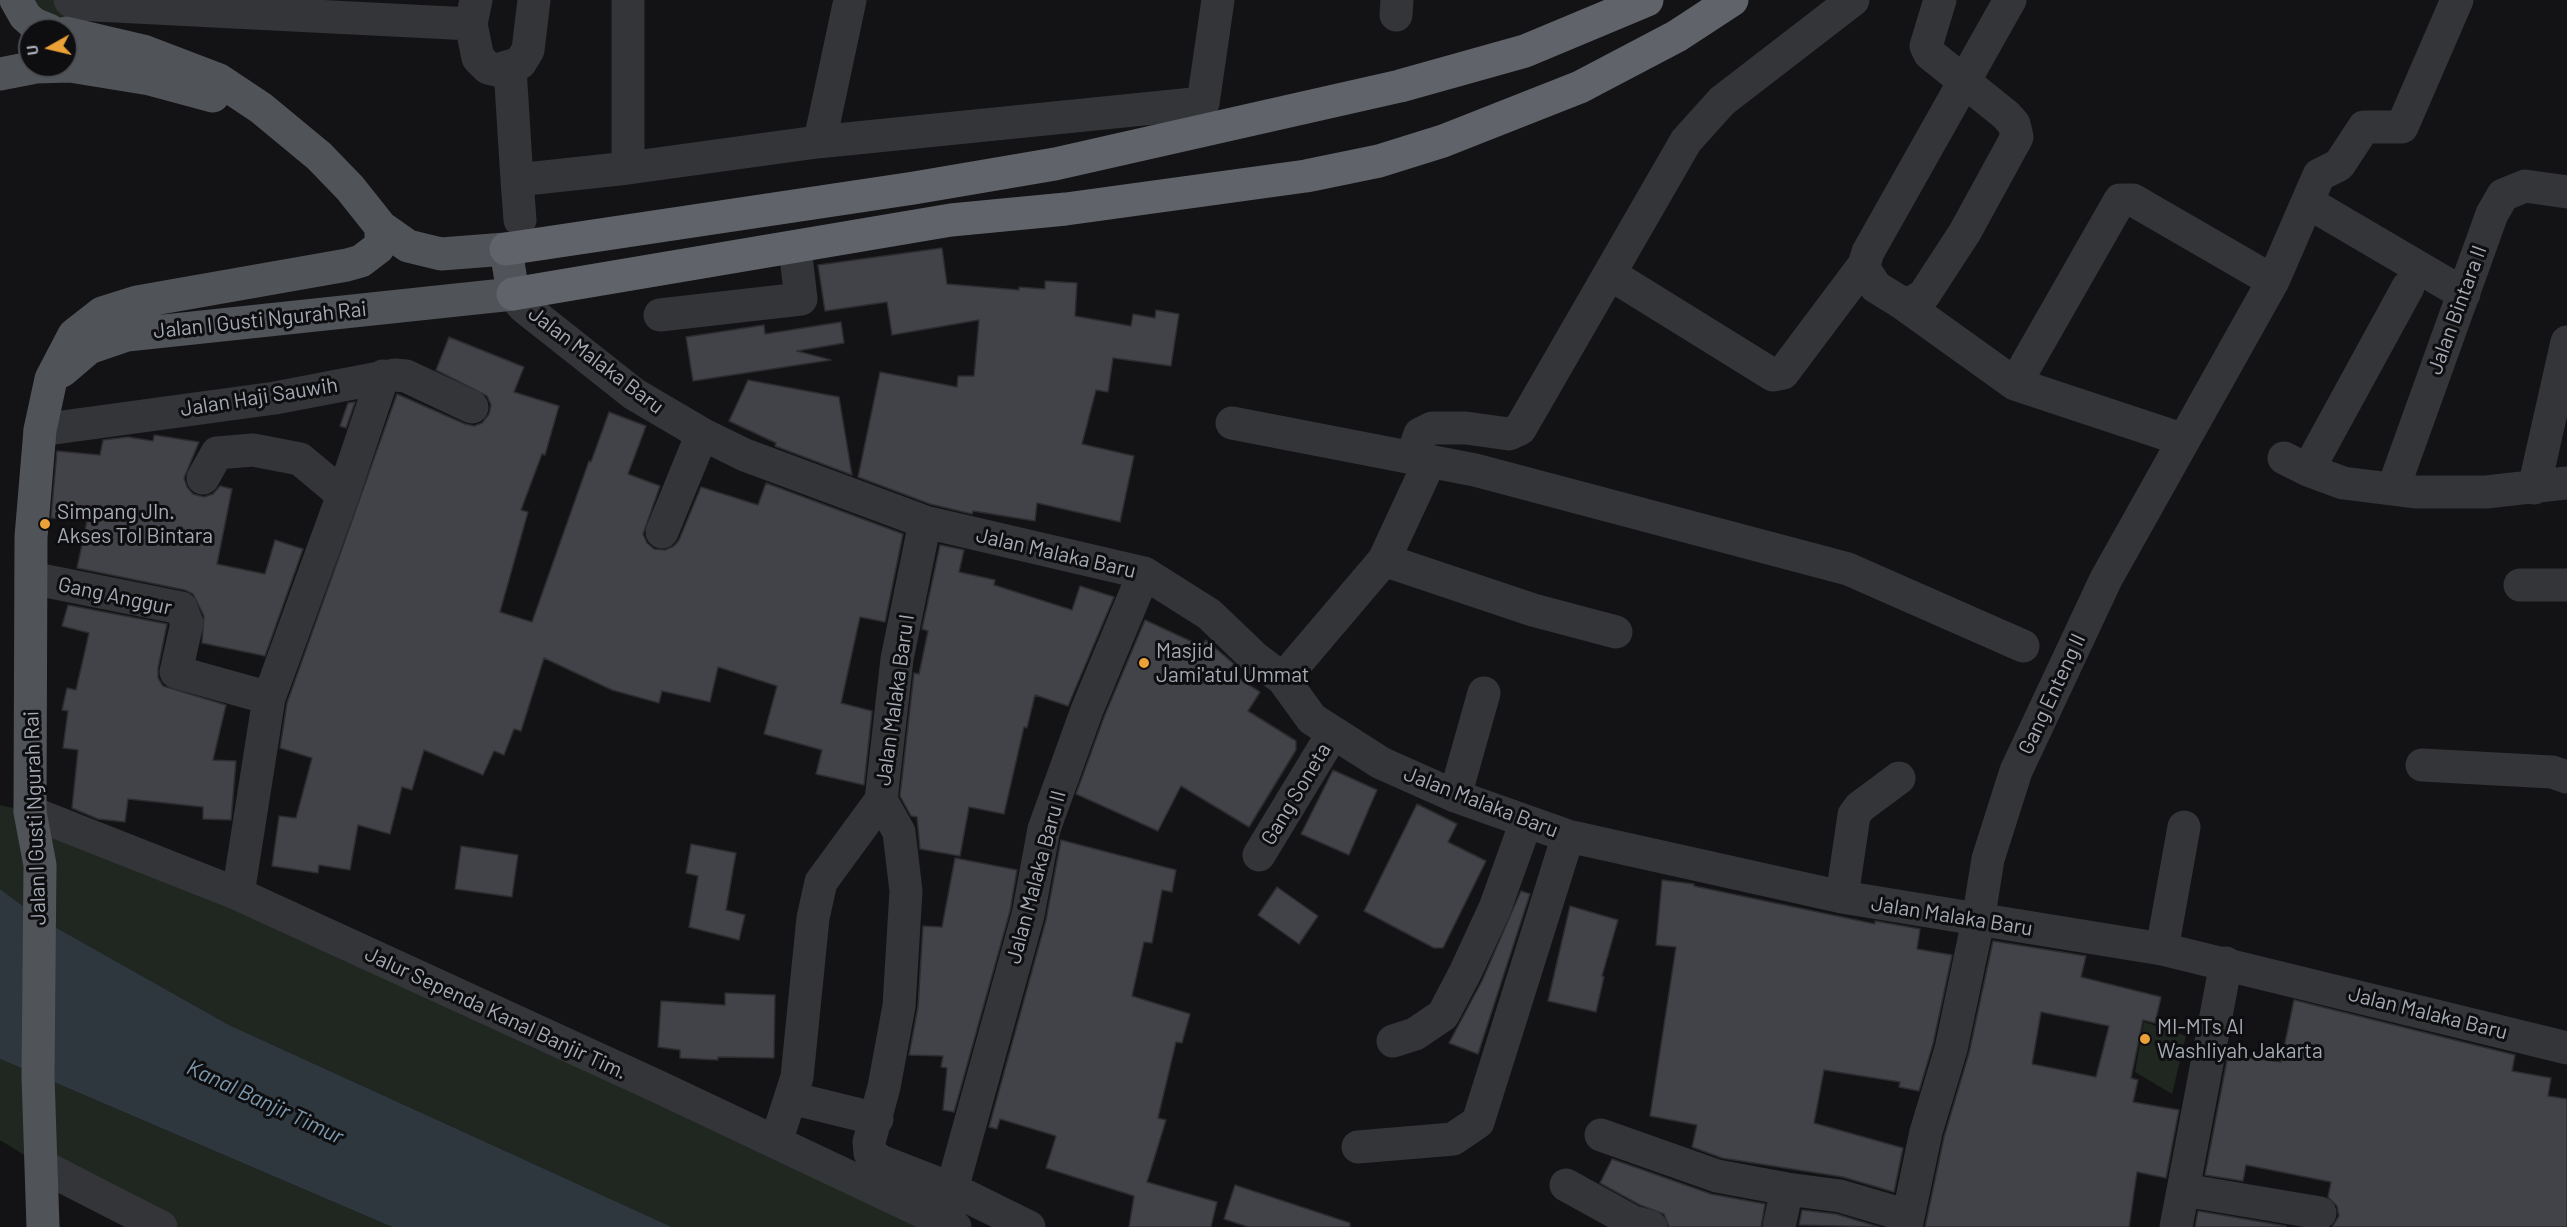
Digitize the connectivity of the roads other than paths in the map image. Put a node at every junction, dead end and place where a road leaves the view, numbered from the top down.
1 (16, 0) edge
2 (70, 0) edge
3 (534, 0) edge
4 (628, 0) edge
5 (850, 0) edge
6 (1218, 0) edge
7 (1647, 0) edge
8 (1732, 0) edge
9 (1853, 0) edge
10 (1940, 0) edge
11 (2010, 0) edge
12 (2457, 0) edge
13 (263, 7) edge
14 (474, 12) edge
15 (27, 18) edge
16 (78, 36) edge
17 (510, 68) junction
18 (0, 74) edge
19 (1965, 82) junction
20 (817, 142) junction
21 (319, 156) junction
22 (628, 168) junction
23 (517, 180) junction
24 (2567, 192) edge
25 (2309, 202) junction
26 (381, 227) junction
27 (513, 234) junction
28 (795, 248) junction
29 (1864, 265) junction
30 (1610, 274) junction
31 (2273, 281) junction
32 (2408, 287) dead end
33 (513, 294) junction
34 (2464, 294) junction
35 (1902, 303) junction
36 (660, 315) dead end
37 (2567, 342) edge
38 (383, 376) junction
39 (2014, 384) junction
40 (472, 407) dead end
41 (42, 420) junction
42 (1232, 423) dead end
43 (702, 434) junction
44 (2184, 440) junction
45 (1421, 459) junction
46 (203, 478) dead end
47 (2567, 483) edge
48 (2534, 488) junction
49 (2393, 489) junction
50 (343, 495) junction
51 (925, 522) junction
52 (662, 532) dead end
53 (1384, 560) junction
54 (1144, 573) junction
55 (31, 578) junction
56 (2520, 585) dead end
57 (2567, 585) edge
58 (1616, 632) dead end
59 (2023, 646) dead end
60 (1283, 679) junction
61 (1484, 693) dead end
62 (269, 698) junction
63 (1333, 733) junction
64 (2422, 765) dead end
65 (2567, 777) edge
66 (1899, 778) dead end
67 (1455, 796) junction
68 (881, 800) junction
69 (30, 812) junction
70 (1526, 822) junction
71 (2184, 827) dead end
72 (1568, 836) junction
73 (1259, 855) dead end
74 (238, 894) junction
75 (1842, 897) junction
76 (1978, 921) junction
77 (2162, 949) junction
78 (2226, 963) junction
79 (1393, 1041) dead end
80 (2567, 1048) edge
81 (791, 1098) junction
82 (877, 1119) junction
83 (1601, 1135) dead end
84 (776, 1142) junction
85 (1358, 1147) dead end
86 (42, 1156) junction
87 (1566, 1185) dead end
88 (952, 1189) junction
89 (1787, 1189) junction
90 (2184, 1190) junction
91 (2320, 1213) dead end
92 (1907, 1221) edge
93 (43, 1227) edge
94 (161, 1227) edge
95 (955, 1227) edge
96 (1029, 1227) edge
97 (1651, 1227) edge
98 (1779, 1227) edge
99 (2176, 1227) edge

1 - 15 main road
2 - 13 street
3 - 17 street
4 - 22 street
5 - 20 street
6 - 20 street
7 - 27 highway
8 - 28 highway
9 - 30 street
10 - 19 street
11 - 19 street
12 - 25 street, Gang Enteng II
13 - 14 street
14 - 17 street
16 - 21 main road
17 - 23 street
18 - 21 main road
19 - 29 street
19 - 35 street
20 - 22 street
21 - 26 main road
22 - 23 street
23 - 27 street
24 - 34 street, Jalan Bintara II
25 - 31 street, Gang Enteng II
25 - 34 street
26 - 27 main road
26 - 41 main road, Jalan I Gusti Ngurah Rai
27 - 33 main road
28 - 33 highway
28 - 36 street
29 - 30 street
29 - 35 street
30 - 45 street
31 - 39 street
31 - 44 street, Gang Enteng II
32 - 49 street
33 - 41 main road, Jalan I Gusti Ngurah Rai
33 - 43 street, Jalan Malaka Baru
34 - 49 street, Jalan Bintara II
35 - 39 street
37 - 48 street
38 - 40 street, Jalan Haji Sauwih
38 - 41 street, Jalan Haji Sauwih
38 - 50 street
39 - 44 street
41 - 55 main road, Jalan I Gusti Ngurah Rai
42 - 45 street
43 - 51 street, Jalan Malaka Baru
43 - 52 street
44 - 76 street, Gang Enteng II
45 - 53 street
45 - 59 street
46 - 50 street
47 - 48 street
48 - 49 street
50 - 62 street
51 - 54 street, Jalan Malaka Baru
51 - 68 street, Jalan Malaka Baru I
53 - 58 street
53 - 60 street
54 - 60 street, Jalan Malaka Baru
54 - 88 street, Jalan Malaka Baru II
55 - 62 street, Gang Anggur
55 - 69 main road, Jalan I Gusti Ngurah Rai
56 - 57 street
60 - 63 street, Jalan Malaka Baru
61 - 67 street
62 - 74 street
63 - 67 street, Jalan Malaka Baru
63 - 73 street, Gang Soneta
64 - 65 street
66 - 75 street
67 - 70 street, Jalan Malaka Baru
68 - 81 street, Jalan Malaka Baru I
68 - 82 street
69 - 74 street, Jalur Sependa Kanal Banjir Tim.
69 - 86 main road, Jalan I Gusti Ngurah Rai
70 - 72 street, Jalan Malaka Baru
70 - 79 street
71 - 77 street
72 - 75 street, Jalan Malaka Baru
72 - 85 street
74 - 84 street, Jalur Sependa Kanal Banjir Tim.
75 - 76 street, Jalan Malaka Baru
76 - 77 street, Jalan Malaka Baru
76 - 92 street, Gang Enteng II
77 - 78 street, Jalan Malaka Baru
78 - 80 street, Jalan Malaka Baru
78 - 90 street
81 - 82 street
81 - 84 street, Jalan Malaka Baru I
82 - 88 street
83 - 89 street
84 - 95 street, Jalur Sependa Kanal Banjir Tim.
86 - 93 main road, Jalan I Gusti Ngurah Rai
86 - 94 street
87 - 97 street
88 - 96 street
89 - 92 street
89 - 98 street
90 - 91 street
90 - 99 street

